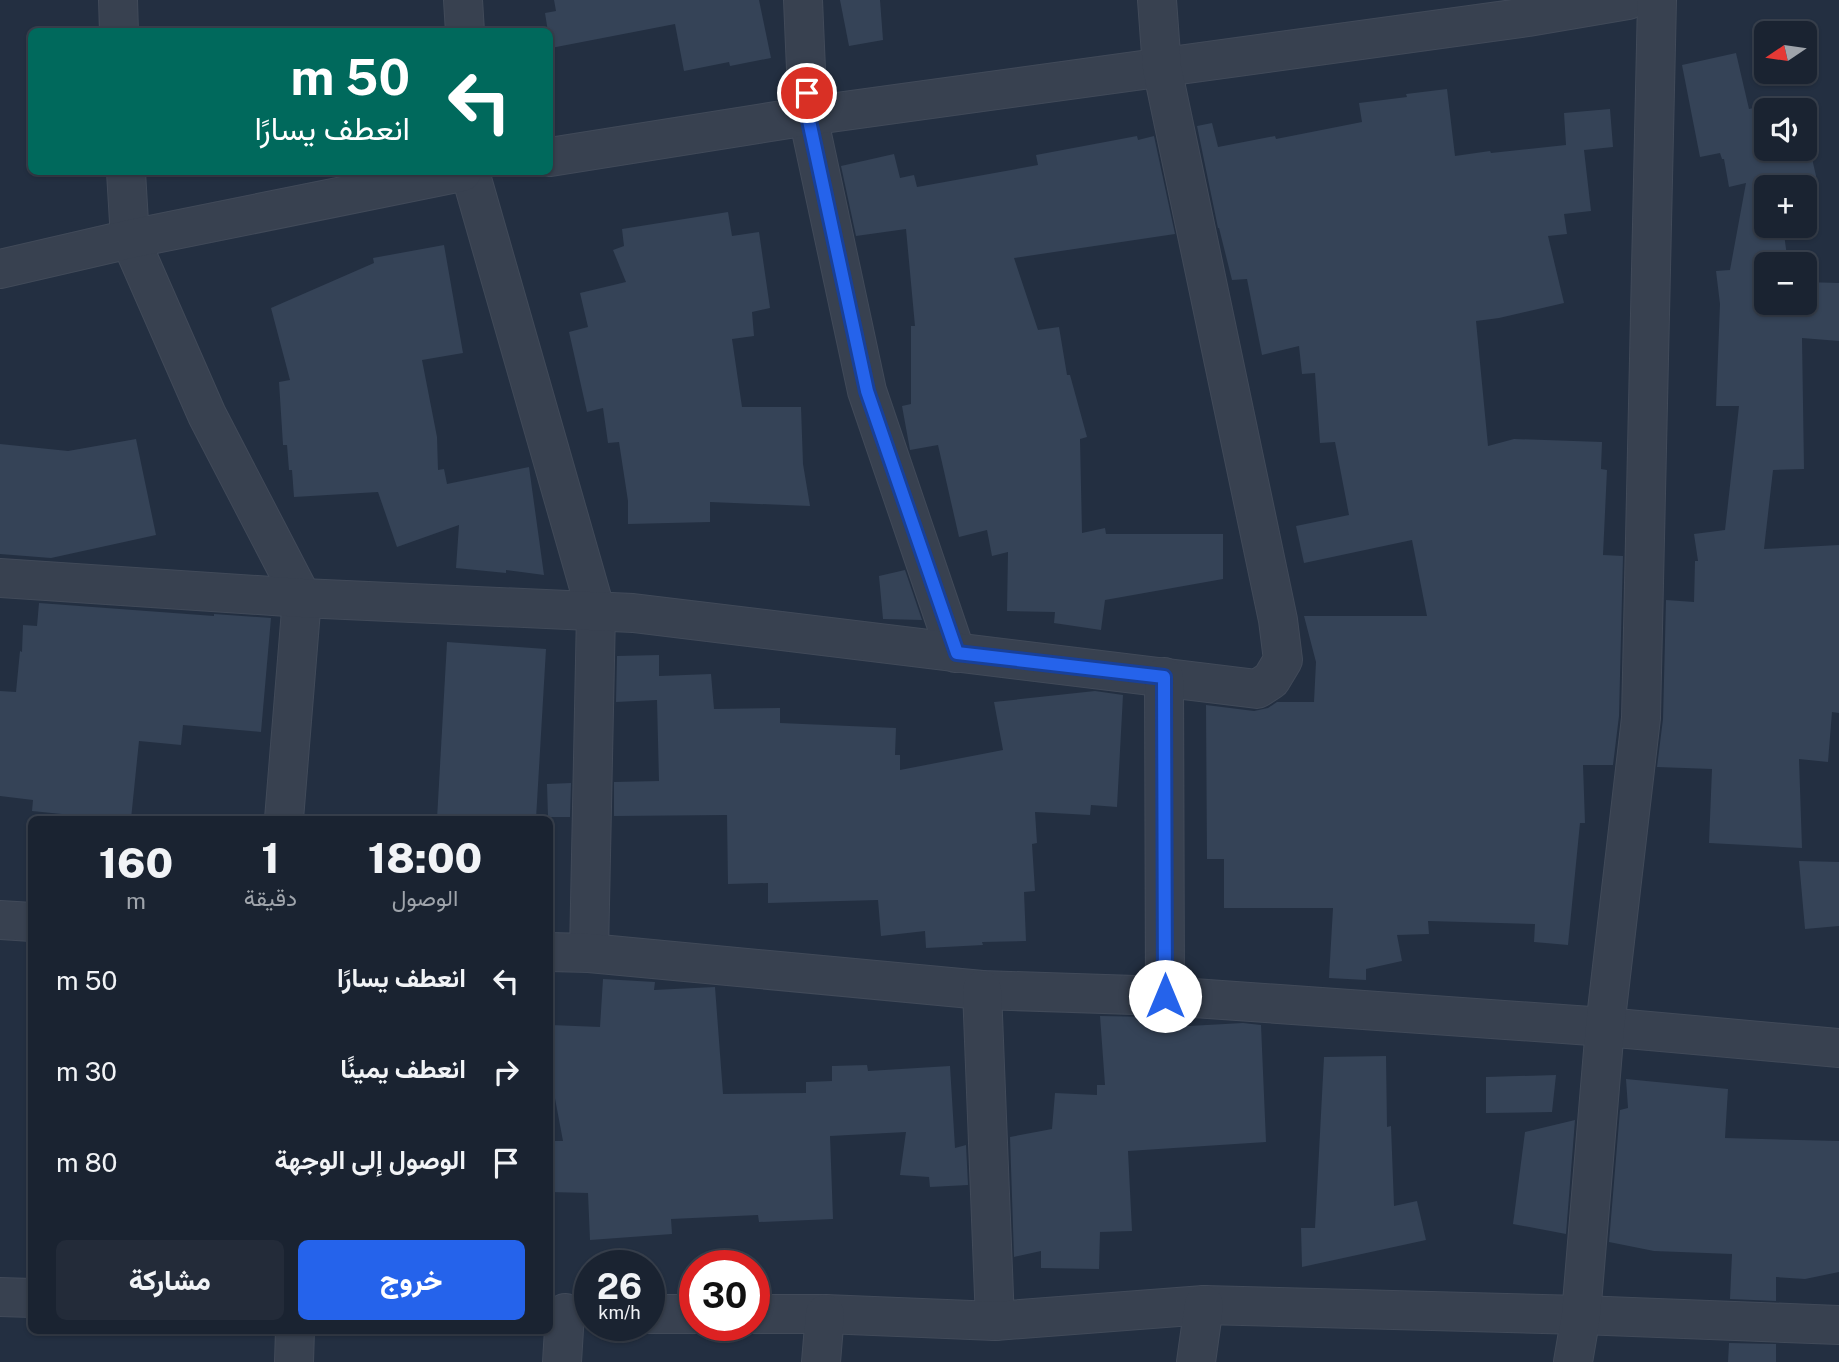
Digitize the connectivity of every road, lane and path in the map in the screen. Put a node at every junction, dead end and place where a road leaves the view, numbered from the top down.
1 (118, 0) edge
2 (463, 0) edge
3 (803, 0) edge
4 (1157, 0) edge
5 (1628, 0) edge
6 (1657, 0) edge
7 (119, 28) edge
8 (465, 28) edge
9 (1161, 68) junction
10 (808, 116) junction
11 (553, 157) edge
12 (126, 175) edge
13 (447, 175) edge
14 (471, 175) edge
15 (130, 239) junction
16 (0, 269) edge
17 (0, 579) edge
18 (302, 598) junction
19 (596, 612) junction
20 (957, 653) junction
21 (1164, 677) junction
22 (284, 816) edge
23 (0, 920) edge
24 (28, 922) edge
25 (553, 952) edge
26 (589, 953) junction
27 (982, 990) junction
28 (1165, 996) junction
29 (1605, 1027) junction
30 (1839, 1048) edge
31 (0, 1297) edge
32 (28, 1298) edge
33 (1204, 1305) junction
34 (568, 1313) edge
35 (770, 1314) edge
36 (825, 1314) junction
37 (1581, 1315) junction
38 (995, 1321) junction
39 (1839, 1325) edge
40 (295, 1334) edge
41 (294, 1362) edge
42 (562, 1362) edge
43 (821, 1362) edge
44 (1196, 1362) edge
45 (1573, 1362) edge

1 - 7 street
2 - 8 street
3 - 10 street
4 - 9 street
5 - 9 street
6 - 29 street
9 - 10 street
9 - 21 street
10 - 11 street
10 - 20 street
12 - 15 street
13 - 15 street
14 - 19 street
15 - 16 street
15 - 18 street
17 - 18 street
18 - 19 street
18 - 22 street
19 - 20 street
19 - 26 street
20 - 21 street
21 - 28 street
23 - 24 street
25 - 26 street
26 - 27 street
27 - 28 street
27 - 38 street
28 - 29 street
29 - 30 street
29 - 37 street
31 - 32 street
33 - 37 street
33 - 38 street
33 - 44 street
34 - 42 street
35 - 36 street
36 - 38 street
36 - 43 street
37 - 39 street
37 - 45 street
40 - 41 street

